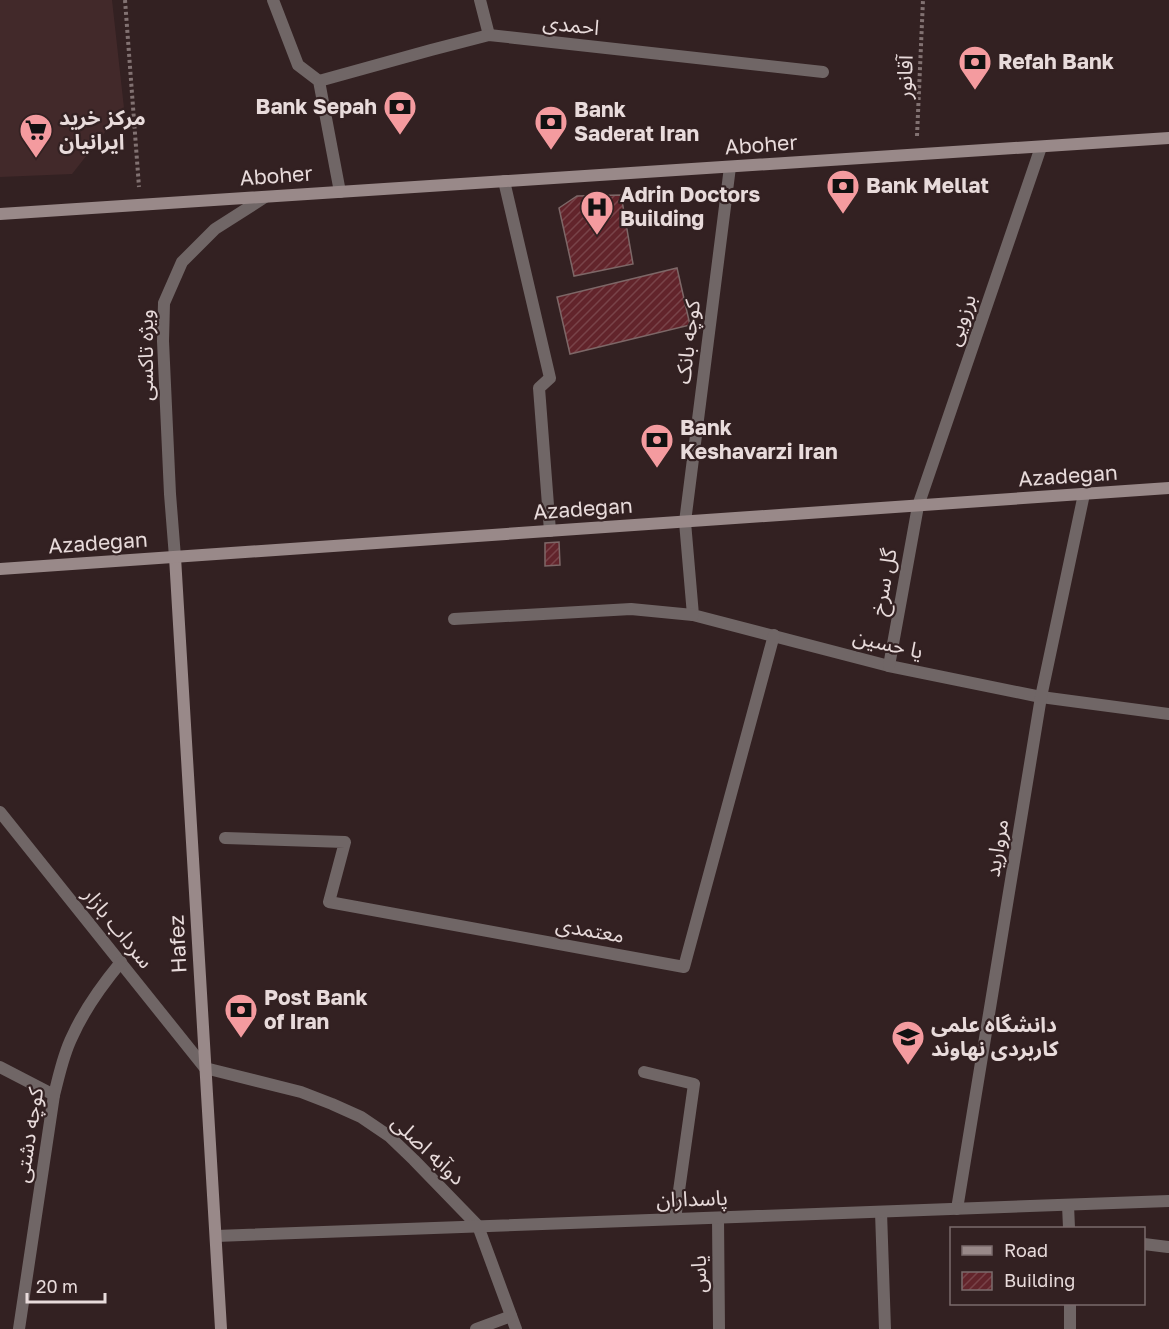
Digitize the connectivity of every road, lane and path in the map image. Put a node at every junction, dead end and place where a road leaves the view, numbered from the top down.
1 (125, 0) edge
2 (273, 0) edge
3 (480, 0) edge
4 (923, 0) edge
5 (489, 35) junction
6 (823, 72) dead end
7 (319, 81) junction
8 (1169, 138) edge
9 (1041, 147) junction
10 (917, 155) junction
11 (730, 167) junction
12 (504, 181) junction
13 (340, 192) junction
14 (265, 197) junction
15 (140, 205) junction
16 (0, 214) edge
17 (1169, 488) edge
18 (1084, 494) junction
19 (918, 506) junction
20 (685, 522) junction
21 (550, 531) junction
22 (175, 557) junction
23 (0, 569) edge
24 (693, 615) junction
25 (454, 619) dead end
26 (774, 635) junction
27 (889, 666) junction
28 (1041, 697) junction
29 (1169, 714) edge
30 (0, 812) edge
31 (225, 838) dead end
32 (121, 962) junction
33 (0, 1067) edge
34 (205, 1068) junction
35 (644, 1072) dead end
36 (54, 1095) junction
37 (1169, 1201) edge
38 (1068, 1205) junction
39 (957, 1209) junction
40 (881, 1212) junction
41 (718, 1218) junction
42 (675, 1219) junction
43 (478, 1226) junction
44 (1069, 1227) edge
45 (216, 1236) junction
46 (1145, 1244) edge
47 (1168, 1247) edge
48 (1070, 1305) edge
49 (511, 1316) junction
50 (19, 1329) edge
51 (221, 1329) edge
52 (476, 1329) edge
53 (516, 1329) edge
54 (719, 1329) edge
55 (885, 1329) edge
56 (1070, 1329) edge

1 - 15 path
2 - 7 street
3 - 5 street
4 - 10 path, آقانور
5 - 6 street, احمدی
5 - 7 street, احمدی
7 - 13 street
8 - 9 main road, Aboher
9 - 10 main road, Aboher
9 - 19 street, برزویی
10 - 11 main road, Aboher
11 - 12 main road, Aboher
11 - 20 street, کوچه بانک
12 - 13 main road, Aboher
12 - 21 street
13 - 14 main road, Aboher
14 - 15 main road, Aboher
14 - 22 street, ویژه تاکسی
15 - 16 main road, Aboher
17 - 18 main road, Azadegan
18 - 19 main road, Azadegan
18 - 28 street, مروارید
19 - 20 main road, Azadegan
19 - 27 street, گل سرخ
20 - 21 main road, Azadegan
20 - 24 street
21 - 22 main road, Azadegan
22 - 23 main road, Azadegan
22 - 34 main road, Hafez
24 - 25 street, یا حسین
24 - 26 street, یا حسین
26 - 27 street, یا حسین
26 - 31 street, معتمدی
27 - 28 street, یا حسین
28 - 29 street, یا حسین
28 - 39 street, مروارید
30 - 32 street, سرداب بازار
32 - 34 street, سرداب بازار
32 - 36 street, کوچه دشتی
33 - 36 street
34 - 43 street, دوآبه اصلی
34 - 45 main road, Hafez
35 - 42 street
36 - 50 street, کوچه دشتی
37 - 38 street, پاسداران
38 - 39 street, پاسداران
38 - 44 street
39 - 40 street, پاسداران
40 - 41 street, پاسداران
40 - 55 street
41 - 42 street, پاسداران
41 - 54 street, یاس
42 - 43 street, پاسداران
43 - 45 street, پاسداران
43 - 49 street, دوآبه اصلی
45 - 51 main road, Hafez
46 - 47 street
48 - 56 street
49 - 52 street
49 - 53 street, دوآبه اصلی

